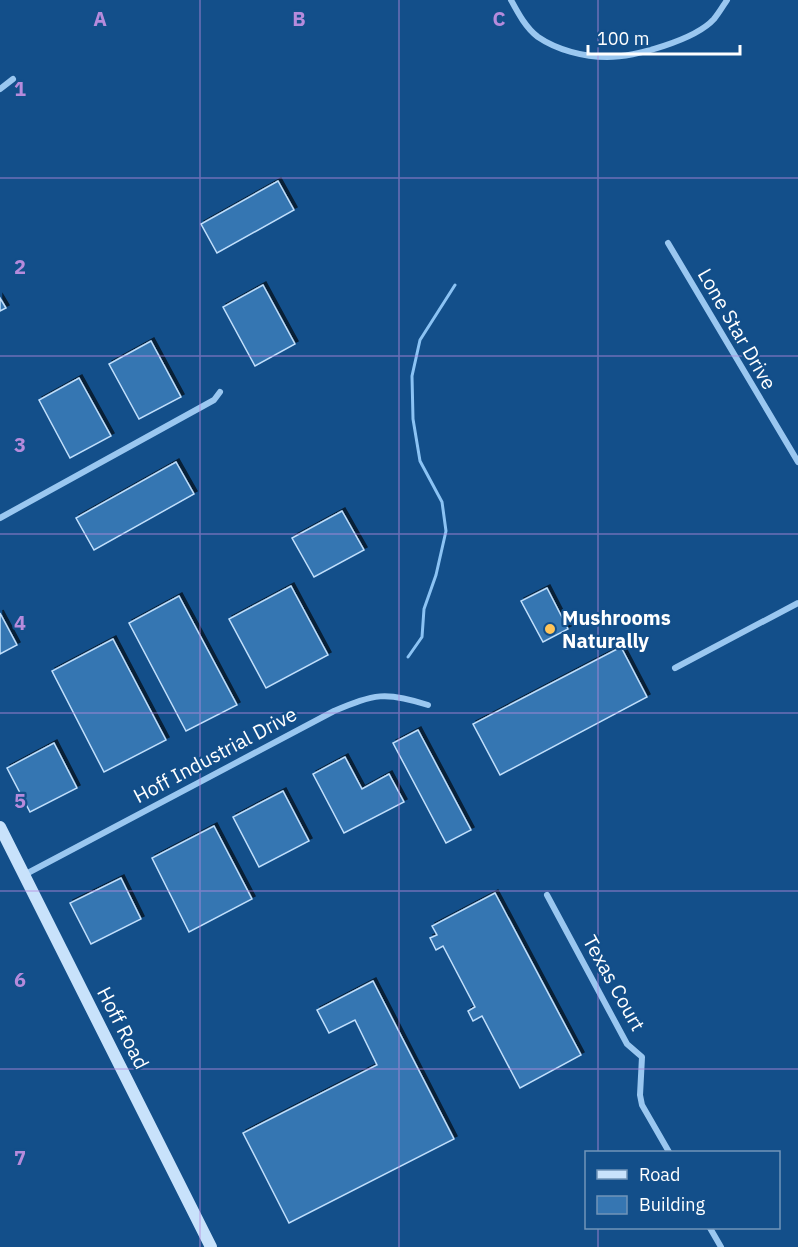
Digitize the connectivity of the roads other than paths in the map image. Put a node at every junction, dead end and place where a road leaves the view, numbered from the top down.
1 (511, 0) edge
2 (727, 0) edge
3 (13, 79) dead end
4 (0, 89) edge
5 (668, 243) dead end
6 (220, 392) dead end
7 (798, 462) edge
8 (0, 518) edge
9 (798, 603) edge
10 (675, 668) dead end
11 (428, 705) dead end
12 (0, 827) edge
13 (24, 875) junction
14 (548, 896) dead end
15 (668, 1151) edge
16 (711, 1229) edge
17 (211, 1247) edge
18 (721, 1247) edge

1 - 2 street
3 - 4 street
5 - 7 street, Lone Star Drive
6 - 8 street
9 - 10 street
11 - 13 street, Hoff Industrial Drive
12 - 13 street, Hoff Road
13 - 17 street, Hoff Road
14 - 15 street, Texas Court
16 - 18 street

